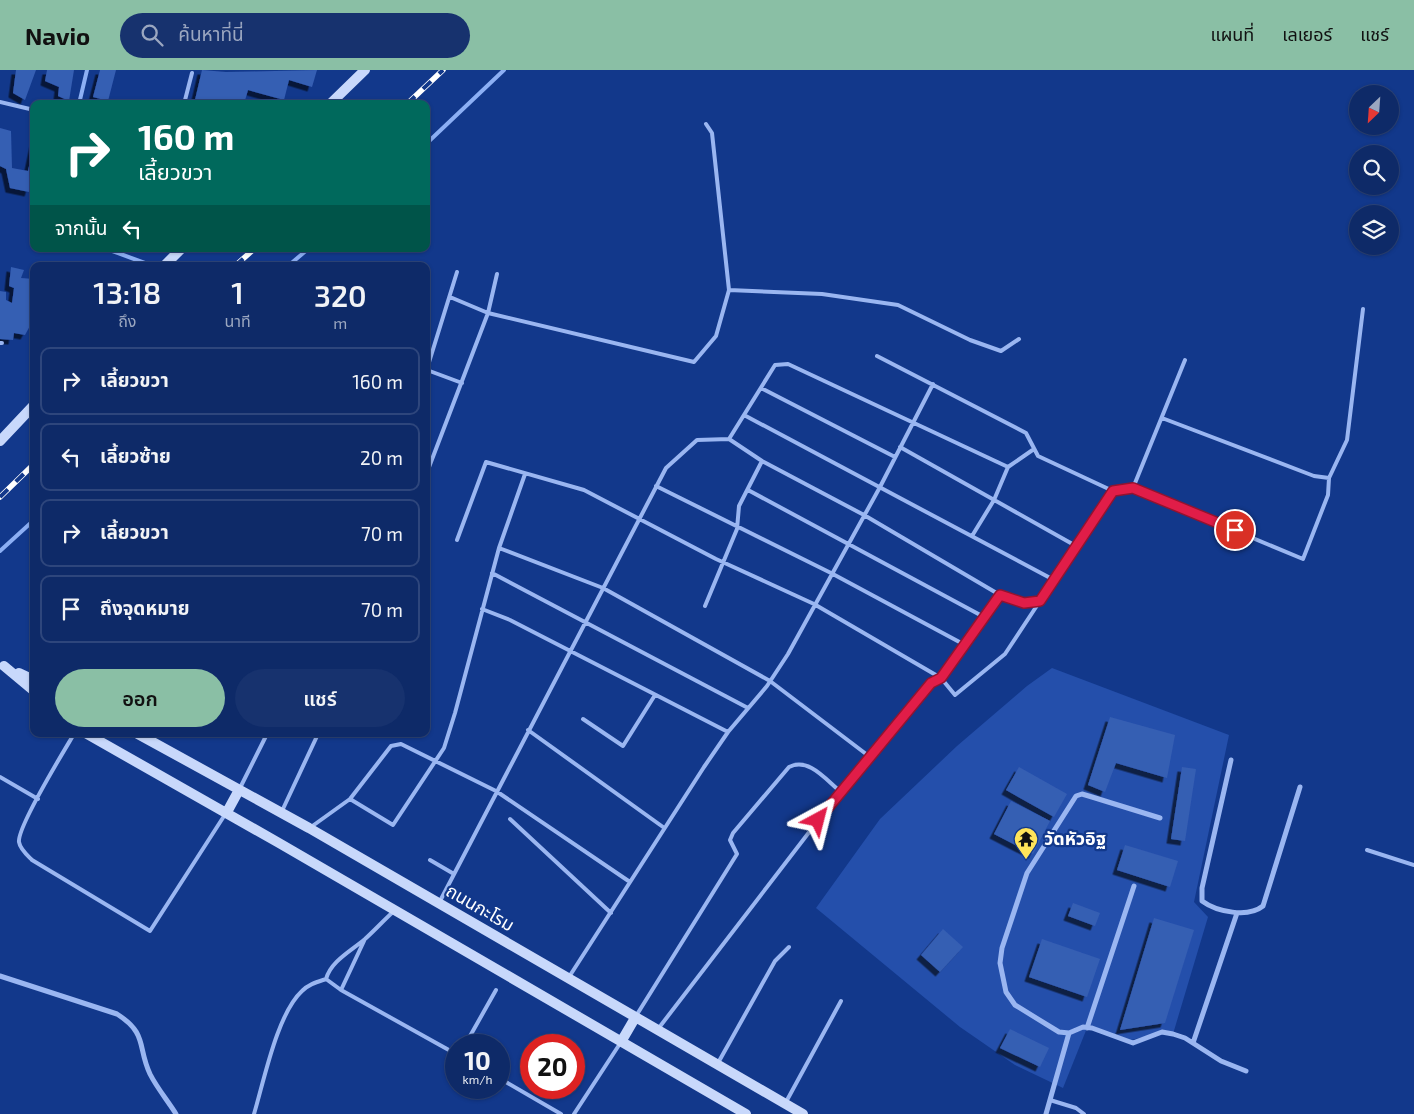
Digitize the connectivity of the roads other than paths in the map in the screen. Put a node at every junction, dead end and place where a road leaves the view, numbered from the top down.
1 (365, 70) edge
2 (192, 73) dead end
3 (185, 100) edge
4 (334, 100) edge
5 (0, 102) edge
6 (30, 109) edge
7 (706, 124) dead end
8 (178, 252) edge
9 (168, 262) edge
10 (457, 272) dead end
11 (497, 274) dead end
12 (729, 290) junction
13 (450, 297) junction
14 (1363, 309) dead end
15 (488, 313) junction
16 (1018, 339) dead end
17 (877, 356) dead end
18 (1185, 360) dead end
19 (430, 361) edge
20 (430, 372) edge
21 (462, 383) junction
22 (933, 384) junction
23 (760, 388) junction
24 (30, 409) edge
25 (744, 415) junction
26 (1162, 418) junction
27 (913, 422) junction
28 (729, 439) junction
29 (0, 441) edge
30 (900, 447) junction
31 (1034, 449) junction
32 (895, 457) junction
33 (762, 461) junction
34 (430, 465) edge
35 (1008, 467) junction
36 (525, 474) junction
37 (1329, 478) junction
38 (656, 486) junction
39 (880, 487) junction
40 (1133, 488) junction
41 (748, 490) junction
42 (1113, 491) junction
43 (994, 500) junction
44 (864, 515) junction
45 (639, 518) junction
46 (737, 524) junction
47 (972, 536) junction
48 (457, 540) dead end
49 (848, 543) junction
50 (1076, 546) junction
51 (499, 548) junction
52 (723, 562) junction
53 (492, 573) junction
54 (831, 573) junction
55 (1054, 580) junction
56 (603, 588) junction
57 (1000, 595) junction
58 (1040, 601) junction
59 (814, 604) junction
60 (705, 606) dead end
61 (482, 608) junction
62 (984, 617) junction
63 (586, 621) junction
64 (965, 645) junction
65 (570, 651) junction
66 (2, 664) edge
67 (30, 678) edge
68 (941, 678) junction
69 (770, 681) junction
70 (30, 688) edge
71 (655, 695) junction
72 (748, 708) junction
73 (583, 719) dead end
74 (528, 730) junction
75 (728, 732) junction
76 (72, 737) edge
77 (92, 737) edge
78 (143, 737) edge
79 (266, 737) edge
80 (317, 737) edge
81 (870, 757) junction
82 (1231, 760) dead end
83 (436, 761) junction
84 (0, 777) edge
85 (1300, 787) dead end
86 (240, 790) junction
87 (496, 790) junction
88 (841, 792) junction
89 (38, 799) junction
90 (350, 799) junction
91 (226, 812) junction
92 (281, 813) junction
93 (1160, 818) dead end
94 (510, 819) dead end
95 (663, 827) junction
96 (310, 828) junction
97 (1367, 850) dead end
98 (430, 860) dead end
99 (1414, 865) edge
100 (454, 874) junction
101 (630, 882) junction
102 (1134, 886) dead end
103 (438, 903) junction
104 (395, 910) junction
105 (611, 913) junction
106 (1237, 913) junction
107 (365, 939) junction
108 (789, 947) dead end
109 (0, 976) edge
110 (568, 978) junction
111 (326, 979) junction
112 (341, 990) junction
113 (496, 990) dead end
114 (841, 1001) dead end
115 (635, 1018) junction
116 (1087, 1028) junction
117 (657, 1031) junction
118 (1069, 1033) junction
119 (470, 1034) edge
120 (621, 1042) junction
121 (1193, 1043) junction
122 (445, 1048) edge
123 (717, 1065) junction
124 (1246, 1071) dead end
125 (510, 1085) edge
126 (1050, 1100) junction
127 (785, 1104) junction
128 (554, 1113) edge
129 (176, 1114) edge
130 (254, 1114) edge
131 (561, 1114) edge
132 (574, 1114) edge
133 (746, 1114) edge
134 (803, 1114) edge
135 (1046, 1114) edge
136 (1084, 1114) edge

1 - 4 main road
2 - 3 lane
5 - 6 lane
7 - 12 lane
8 - 9 main road
10 - 13 lane
11 - 15 lane
12 - 15 lane
12 - 16 lane
13 - 15 lane
13 - 19 lane
14 - 37 lane
15 - 21 lane
17 - 22 lane
18 - 26 lane
20 - 21 lane
21 - 34 lane
22 - 27 lane
22 - 31 lane
23 - 25 lane
23 - 27 lane
23 - 32 lane
24 - 29 main road
25 - 28 lane
25 - 39 lane
26 - 37 lane
26 - 40 lane
27 - 30 lane
27 - 35 lane
28 - 33 lane
28 - 38 lane
30 - 32 lane
30 - 43 lane
31 - 35 lane
31 - 42 lane
32 - 39 lane
33 - 41 lane
33 - 44 lane
35 - 43 lane
36 - 45 lane
36 - 48 lane
36 - 51 lane
37 - 40 lane
38 - 45 lane
38 - 46 lane
39 - 44 lane
39 - 47 lane
40 - 42 lane
41 - 46 lane
41 - 49 lane
42 - 50 lane
43 - 47 lane
43 - 50 lane
44 - 49 lane
44 - 57 lane
45 - 52 lane
45 - 56 lane
46 - 52 lane
46 - 54 lane
47 - 55 lane
49 - 54 lane
49 - 62 lane
50 - 55 lane
51 - 53 lane
51 - 56 lane
52 - 59 lane
52 - 60 lane
53 - 61 lane
53 - 63 lane
54 - 59 lane
54 - 64 lane
55 - 58 lane
56 - 63 lane
56 - 69 lane
57 - 58 lane
57 - 62 lane
58 - 68 lane
59 - 68 lane
59 - 69 lane
61 - 65 lane
61 - 83 lane
62 - 64 lane
63 - 65 lane
63 - 72 lane
64 - 68 lane
65 - 71 lane
65 - 74 lane
66 - 67 main road
66 - 70 main road
68 - 81 lane
69 - 72 lane
69 - 81 lane
71 - 73 lane
71 - 75 lane
72 - 75 lane
74 - 87 lane
74 - 95 lane
75 - 95 lane
76 - 89 lane
77 - 91 main road
78 - 86 main road, ถนนกะโรม
79 - 86 lane
80 - 92 lane
81 - 88 lane
82 - 106 street
83 - 87 lane
83 - 90 lane
83 - 90 lane
84 - 89 lane
85 - 106 street
86 - 91 main road
86 - 92 main road, ถนนกะโรม
87 - 100 lane
87 - 101 lane
88 - 115 lane
88 - 117 lane
89 - 91 lane
90 - 96 lane
91 - 104 main road
92 - 96 main road, ถนนกะโรม
93 - 118 street
94 - 105 lane
95 - 101 lane
96 - 103 main road, ถนนกะโรม
97 - 99 lane
98 - 100 lane
100 - 103 lane
101 - 105 lane
102 - 116 street
103 - 110 main road, ถนนกะโรม
104 - 107 lane
104 - 120 main road
105 - 110 lane
106 - 121 street
107 - 111 lane
107 - 112 lane
108 - 123 lane
109 - 129 street
110 - 115 main road, ถนนกะโรม
111 - 112 lane
111 - 130 lane
112 - 122 lane
113 - 119 lane
114 - 127 lane
115 - 117 main road, ถนนกะโรม
115 - 120 main road
116 - 118 street
116 - 121 street
117 - 123 main road, ถนนกะโรม
118 - 126 street
120 - 132 lane
120 - 133 main road
121 - 124 street
123 - 127 main road, ถนนกะโรม
125 - 128 lane
126 - 135 street
126 - 136 lane
127 - 134 main road, ถนนกะโรม
128 - 131 lane

